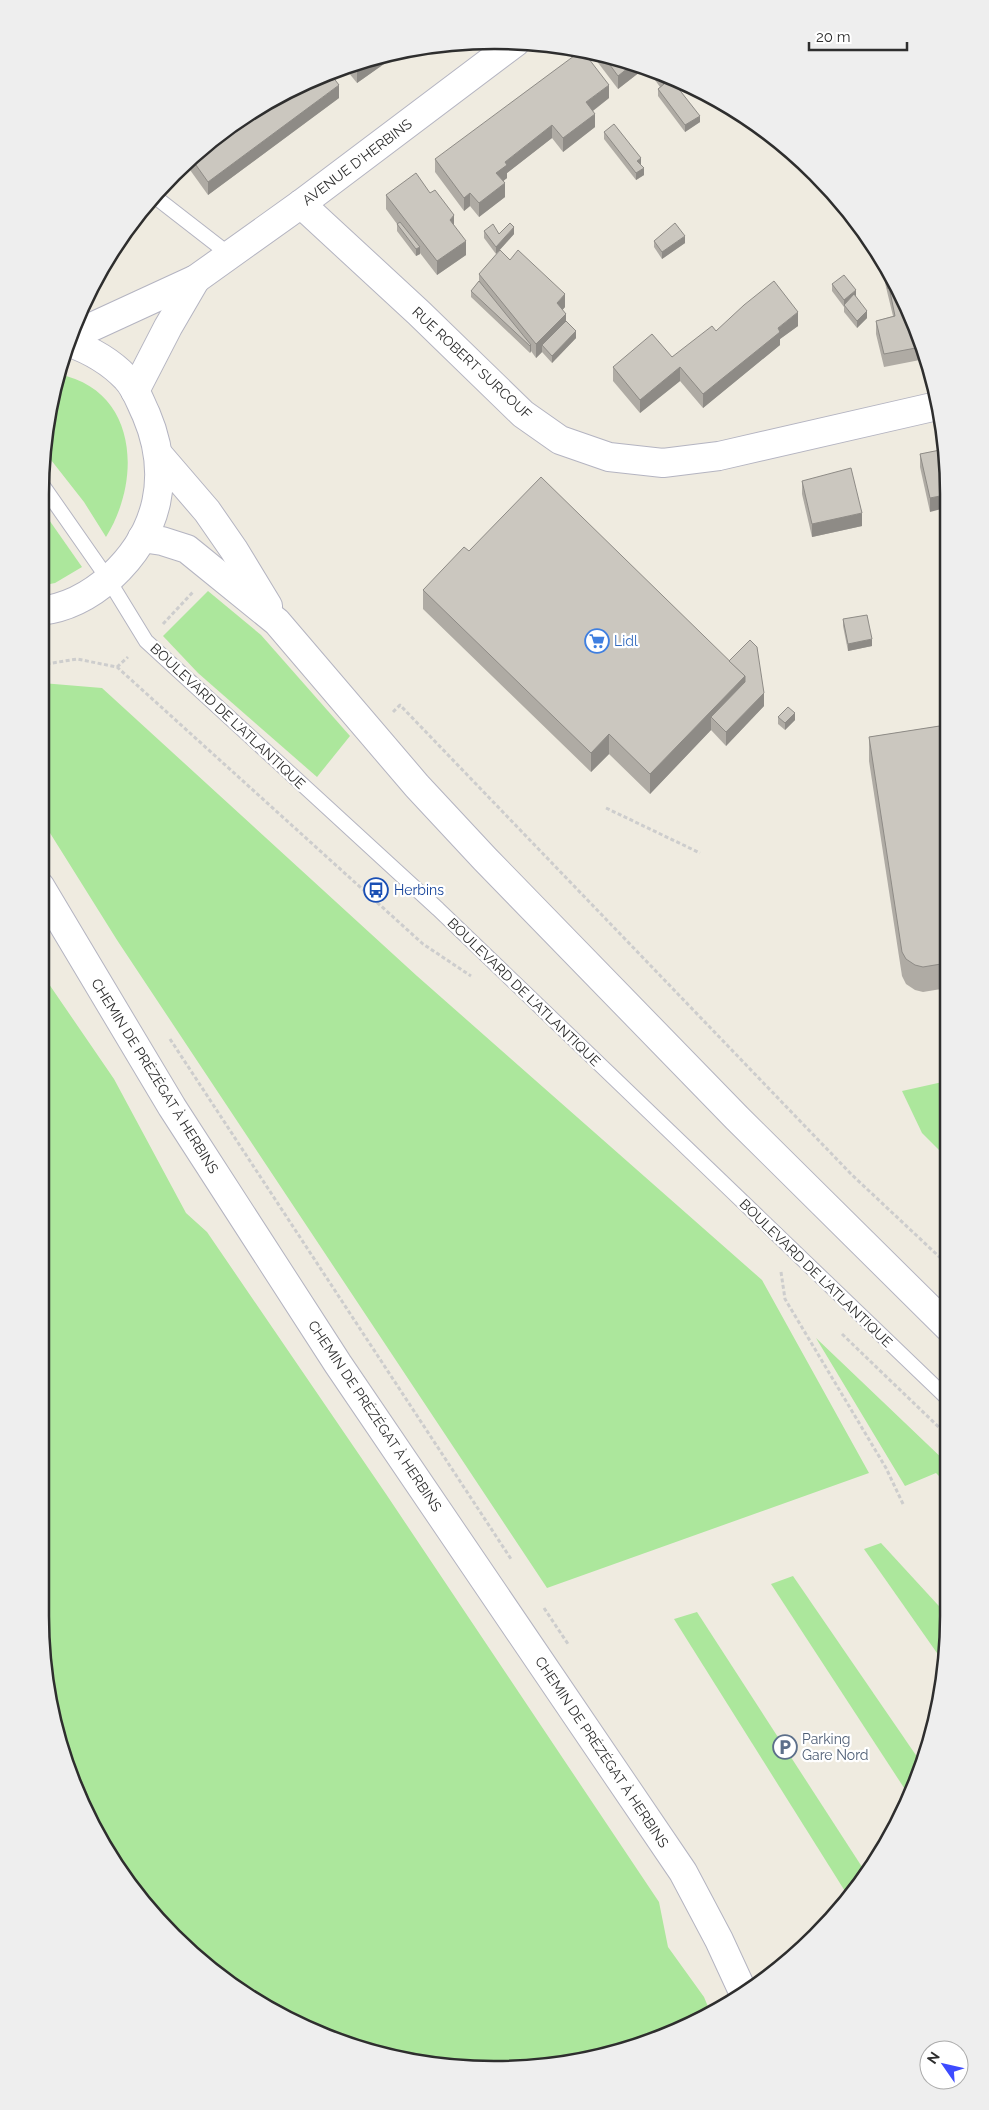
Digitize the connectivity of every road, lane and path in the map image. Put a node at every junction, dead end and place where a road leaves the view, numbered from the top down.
1 (506, 49) edge
2 (160, 200) edge
3 (301, 204) junction
4 (230, 255) junction
5 (196, 279) junction
6 (80, 332) edge
7 (75, 345) edge
8 (136, 391) junction
9 (932, 407) edge
10 (158, 454) junction
11 (49, 495) edge
12 (142, 538) junction
13 (213, 570) junction
14 (108, 580) junction
15 (49, 610) edge
16 (277, 622) junction
17 (146, 641) junction
18 (49, 663) edge
19 (117, 667) junction
20 (400, 705) dead end
21 (606, 808) dead end
22 (700, 853) dead end
23 (49, 858) edge
24 (51, 861) dead end
25 (49, 901) edge
26 (423, 944) dead end
27 (169, 1038) dead end
28 (940, 1257) edge
29 (781, 1272) dead end
30 (940, 1319) edge
31 (940, 1391) edge
32 (904, 1506) dead end
33 (514, 1564) dead end
34 (540, 1602) dead end
35 (570, 1646) dead end
36 (741, 1987) edge

1 - 3 street, AVENUE D'HERBINS
2 - 4 lane
3 - 4 street, AVENUE D'HERBINS
3 - 9 street, RUE ROBERT SURCOUF
4 - 5 street, AVENUE D'HERBINS
5 - 6 street, AVENUE D'HERBINS
5 - 8 street, AVENUE D'HERBINS
7 - 8 street
8 - 10 street
10 - 12 street
10 - 16 street
11 - 14 lane, BOULEVARD DE L'ATLANTIQUE
12 - 13 street
12 - 14 street
13 - 16 street
13 - 17 path
14 - 15 street
14 - 17 lane, BOULEVARD DE L'ATLANTIQUE
16 - 30 street
17 - 19 path
17 - 31 lane, BOULEVARD DE L'ATLANTIQUE
18 - 19 path
19 - 26 path
20 - 28 path
21 - 22 path
23 - 24 path
25 - 36 street, CHEMIN DE PRÉZÉGAT À HERBINS
27 - 33 path
29 - 32 path
34 - 35 path

